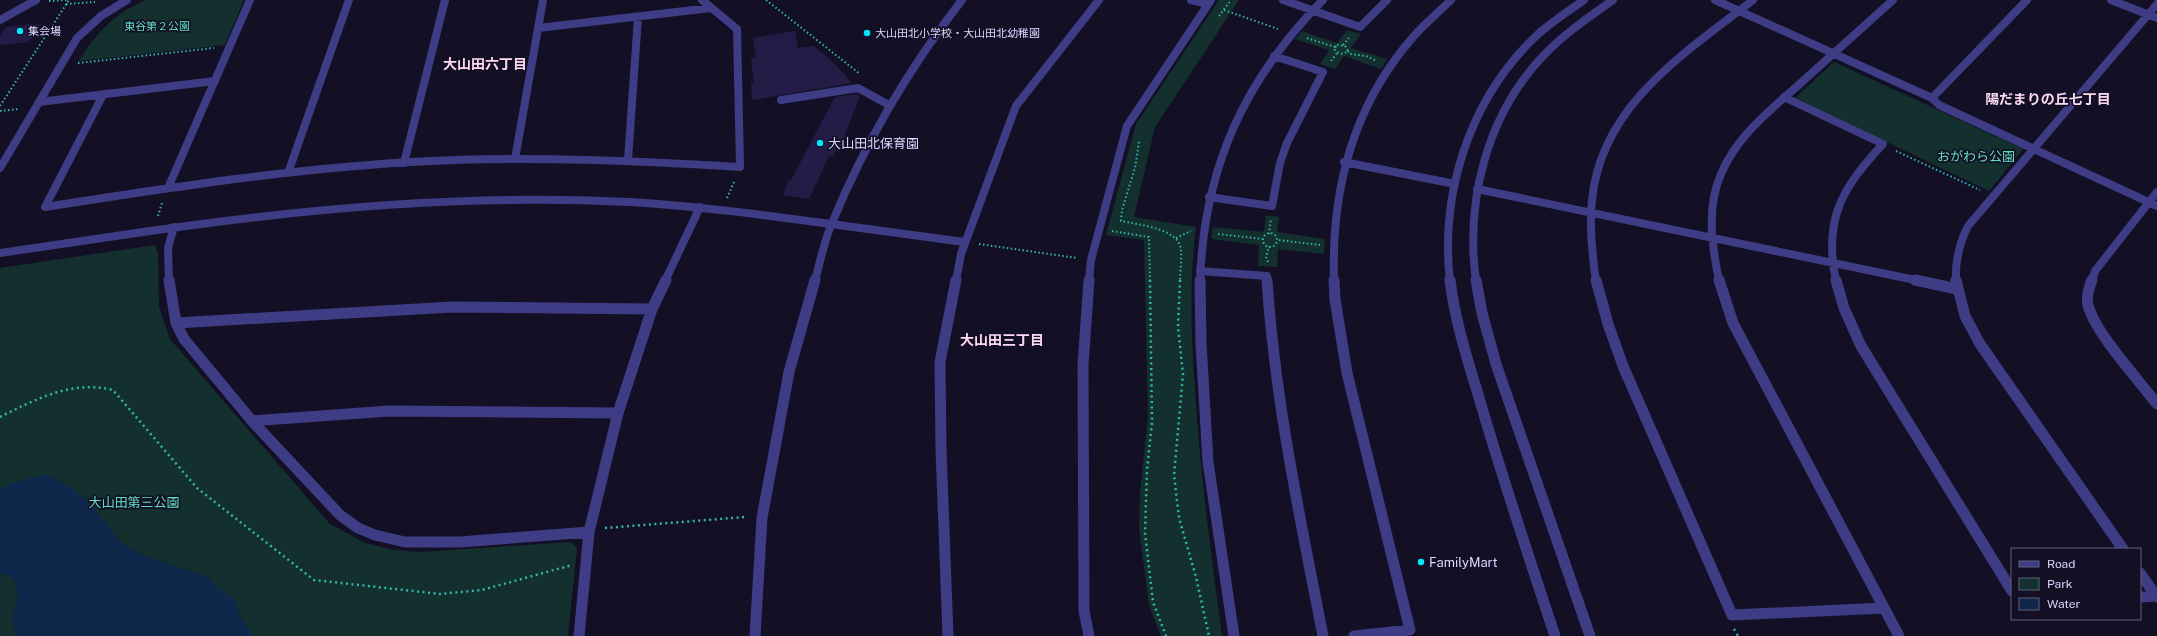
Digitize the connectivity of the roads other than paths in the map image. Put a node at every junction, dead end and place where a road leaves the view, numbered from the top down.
1 (127, 0) edge
2 (250, 0) edge
3 (349, 0) edge
4 (446, 0) edge
5 (543, 0) edge
6 (702, 0) edge
7 (962, 0) edge
8 (1100, 0) edge
9 (1191, 0) edge
10 (1283, 0) edge
11 (1323, 0) edge
12 (1387, 0) edge
13 (1451, 0) edge
14 (1584, 0) edge
15 (1613, 0) edge
16 (1715, 0) edge
17 (1753, 0) edge
18 (1892, 0) edge
19 (2026, 0) edge
20 (2110, 0) edge
21 (40, 1) edge
22 (1209, 2) edge
23 (2157, 4) edge
24 (711, 8) junction
25 (1312, 11) junction
26 (1739, 11) junction
27 (2152, 16) edge
28 (638, 17) junction
29 (0, 20) edge
30 (538, 28) junction
31 (1834, 53) junction
32 (1274, 56) junction
33 (215, 81) junction
34 (103, 95) junction
35 (1784, 97) junction
36 (1932, 98) junction
37 (781, 100) dead end
38 (39, 102) junction
39 (889, 105) junction
40 (2033, 150) junction
41 (515, 159) junction
42 (628, 160) junction
43 (1344, 162) junction
44 (404, 163) junction
45 (0, 168) edge
46 (288, 173) junction
47 (1455, 184) junction
48 (168, 188) junction
49 (1477, 189) junction
50 (2157, 192) edge
51 (1210, 197) junction
52 (2153, 204) edge
53 (700, 207) junction
54 (1590, 213) junction
55 (831, 224) junction
56 (174, 227) junction
57 (1712, 238) junction
58 (964, 242) junction
59 (0, 253) edge
60 (1833, 263) junction
61 (1200, 271) junction
62 (1957, 289) junction
63 (652, 309) junction
64 (176, 323) junction
65 (2157, 404) edge
66 (618, 413) junction
67 (252, 421) junction
68 (589, 531) junction
69 (2122, 548) edge
70 (2141, 574) edge
71 (2011, 589) edge
72 (2157, 596) edge
73 (2141, 597) edge
74 (1884, 608) junction
75 (579, 636) edge
76 (755, 636) edge
77 (948, 636) edge
78 (1089, 636) edge
79 (1234, 636) edge
80 (1323, 636) edge
81 (1354, 636) edge
82 (1555, 636) edge
83 (1590, 636) edge
84 (1899, 636) edge

1 - 38 street
2 - 33 street
3 - 46 street
4 - 44 street
5 - 30 street
6 - 24 street
7 - 39 street
8 - 58 street
9 - 22 street
10 - 25 street
11 - 25 street
12 - 25 street
13 - 43 street
14 - 47 street
15 - 49 street
16 - 26 street
17 - 26 street
18 - 31 street
19 - 36 street
20 - 27 street
21 - 29 street
22 - 78 street
23 - 27 street
24 - 28 street
24 - 42 street
25 - 32 street
26 - 31 street
26 - 54 street
27 - 40 street
28 - 30 street
28 - 42 street
30 - 41 street
31 - 35 street
31 - 36 street
32 - 51 street
32 - 51 street
33 - 34 street
33 - 48 street
34 - 38 street
34 - 48 street
35 - 57 street
35 - 60 street
36 - 40 street
37 - 39 street
38 - 45 street
39 - 55 street
40 - 52 street
40 - 62 street
41 - 42 street
41 - 44 street
43 - 47 street
43 - 81 street
44 - 46 street
46 - 48 street
47 - 82 street
49 - 54 street
49 - 83 street
50 - 52 street
51 - 61 street
52 - 65 street
53 - 55 street
53 - 56 street
53 - 63 street
54 - 57 street
54 - 74 street
55 - 58 street
55 - 76 street
56 - 59 street
56 - 64 street
57 - 60 street
57 - 74 street
58 - 77 street
60 - 62 street
60 - 71 street
61 - 79 street
61 - 80 street
62 - 69 street
63 - 64 street
63 - 66 street
64 - 67 street
66 - 67 street
66 - 68 street
67 - 68 street
68 - 75 street
70 - 72 street
72 - 73 street
74 - 84 street

